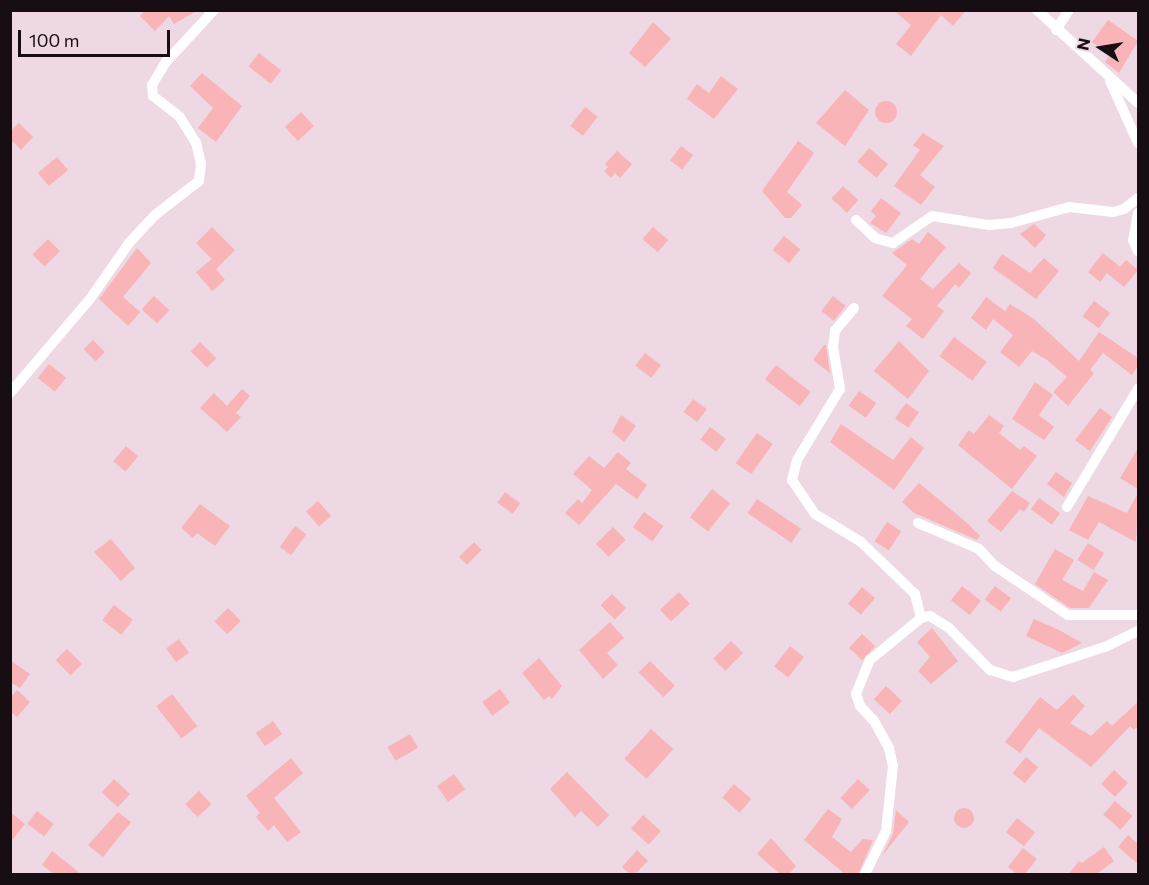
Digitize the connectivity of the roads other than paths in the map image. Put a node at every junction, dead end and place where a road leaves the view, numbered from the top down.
1 (214, 10) edge
2 (1036, 10) edge
3 (1069, 10) edge
4 (1056, 30) junction
5 (1110, 79) junction
6 (1138, 103) edge
7 (1138, 143) edge
8 (1138, 198) edge
9 (1138, 213) edge
10 (856, 220) dead end
11 (1138, 251) edge
12 (854, 308) dead end
13 (1138, 388) edge
14 (10, 393) edge
15 (1067, 507) dead end
16 (918, 523) dead end
17 (1138, 615) edge
18 (921, 618) junction
19 (1138, 631) edge
20 (865, 874) edge

1 - 14 street
2 - 4 street
3 - 4 street
4 - 5 street
5 - 6 street
5 - 7 street
8 - 10 street
9 - 11 street
12 - 18 street
13 - 15 street
16 - 17 street
18 - 19 street
18 - 20 street

